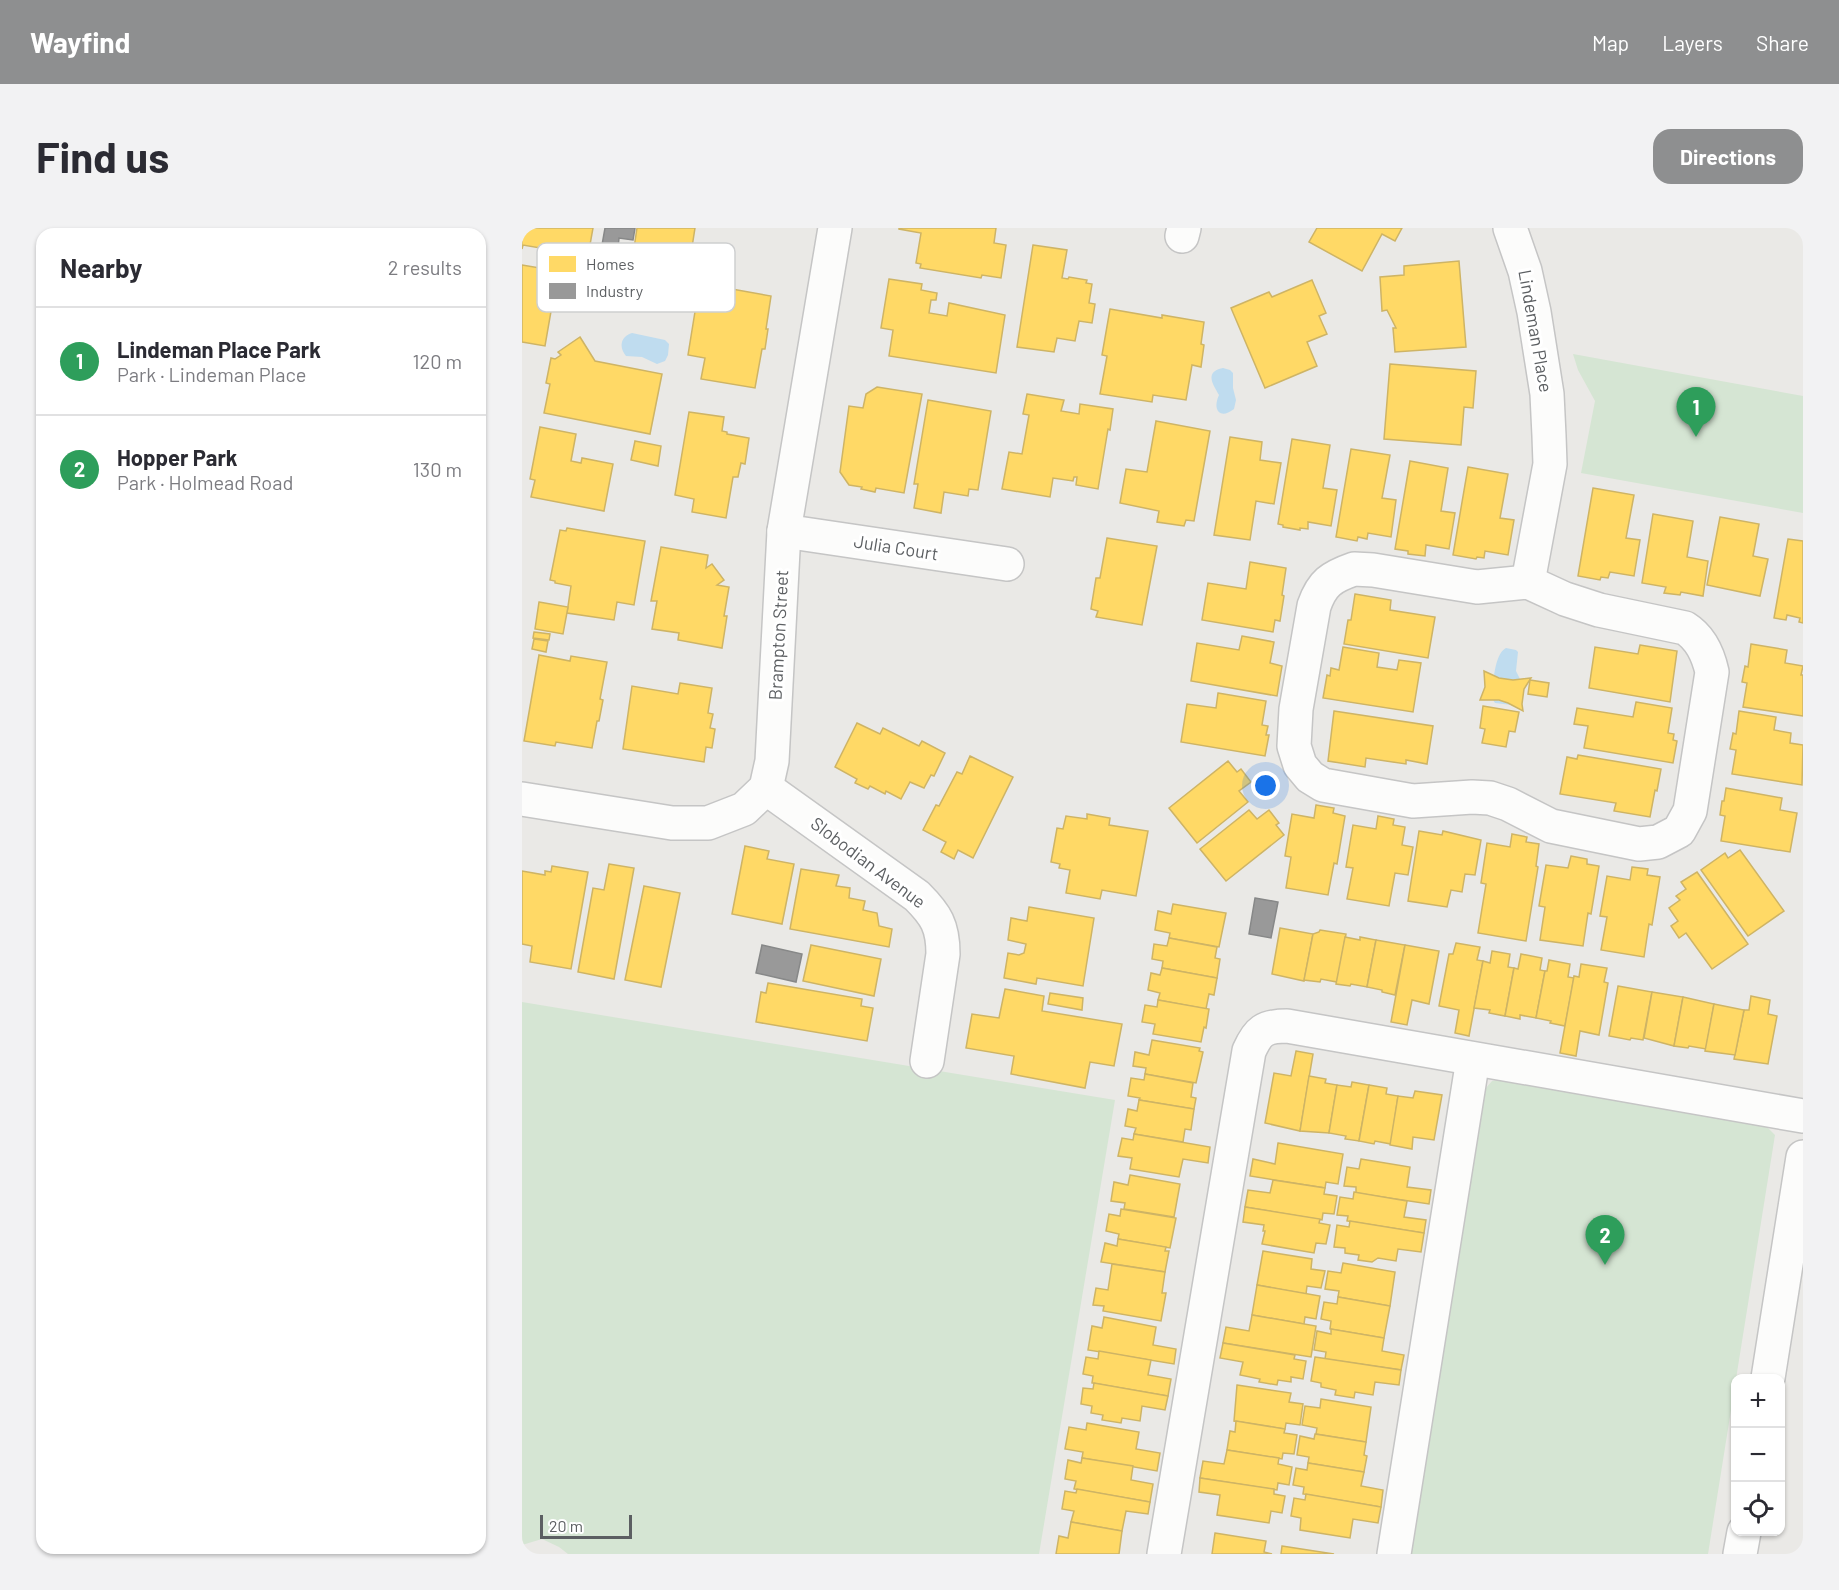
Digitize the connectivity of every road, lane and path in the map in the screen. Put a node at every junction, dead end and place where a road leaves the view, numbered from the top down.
1 (836, 228) edge
2 (1510, 228) edge
3 (784, 531) junction
4 (1007, 564) dead end
5 (1528, 582) junction
6 (766, 788) junction
7 (522, 799) edge
8 (1473, 1059) junction
9 (927, 1061) dead end
10 (1803, 1116) edge
11 (1803, 1157) edge
12 (1769, 1374) edge
13 (1743, 1536) edge
14 (1164, 1554) edge
15 (1394, 1554) edge
16 (1740, 1554) edge

1 - 3 street, Brampton Street
2 - 5 street, Lindeman Place
3 - 4 street, Julia Court
3 - 6 street, Brampton Street
5 - 5 street
6 - 7 street
6 - 9 street, Slobodian Avenue
8 - 10 street
8 - 14 street
8 - 15 street
11 - 12 street
13 - 16 street

